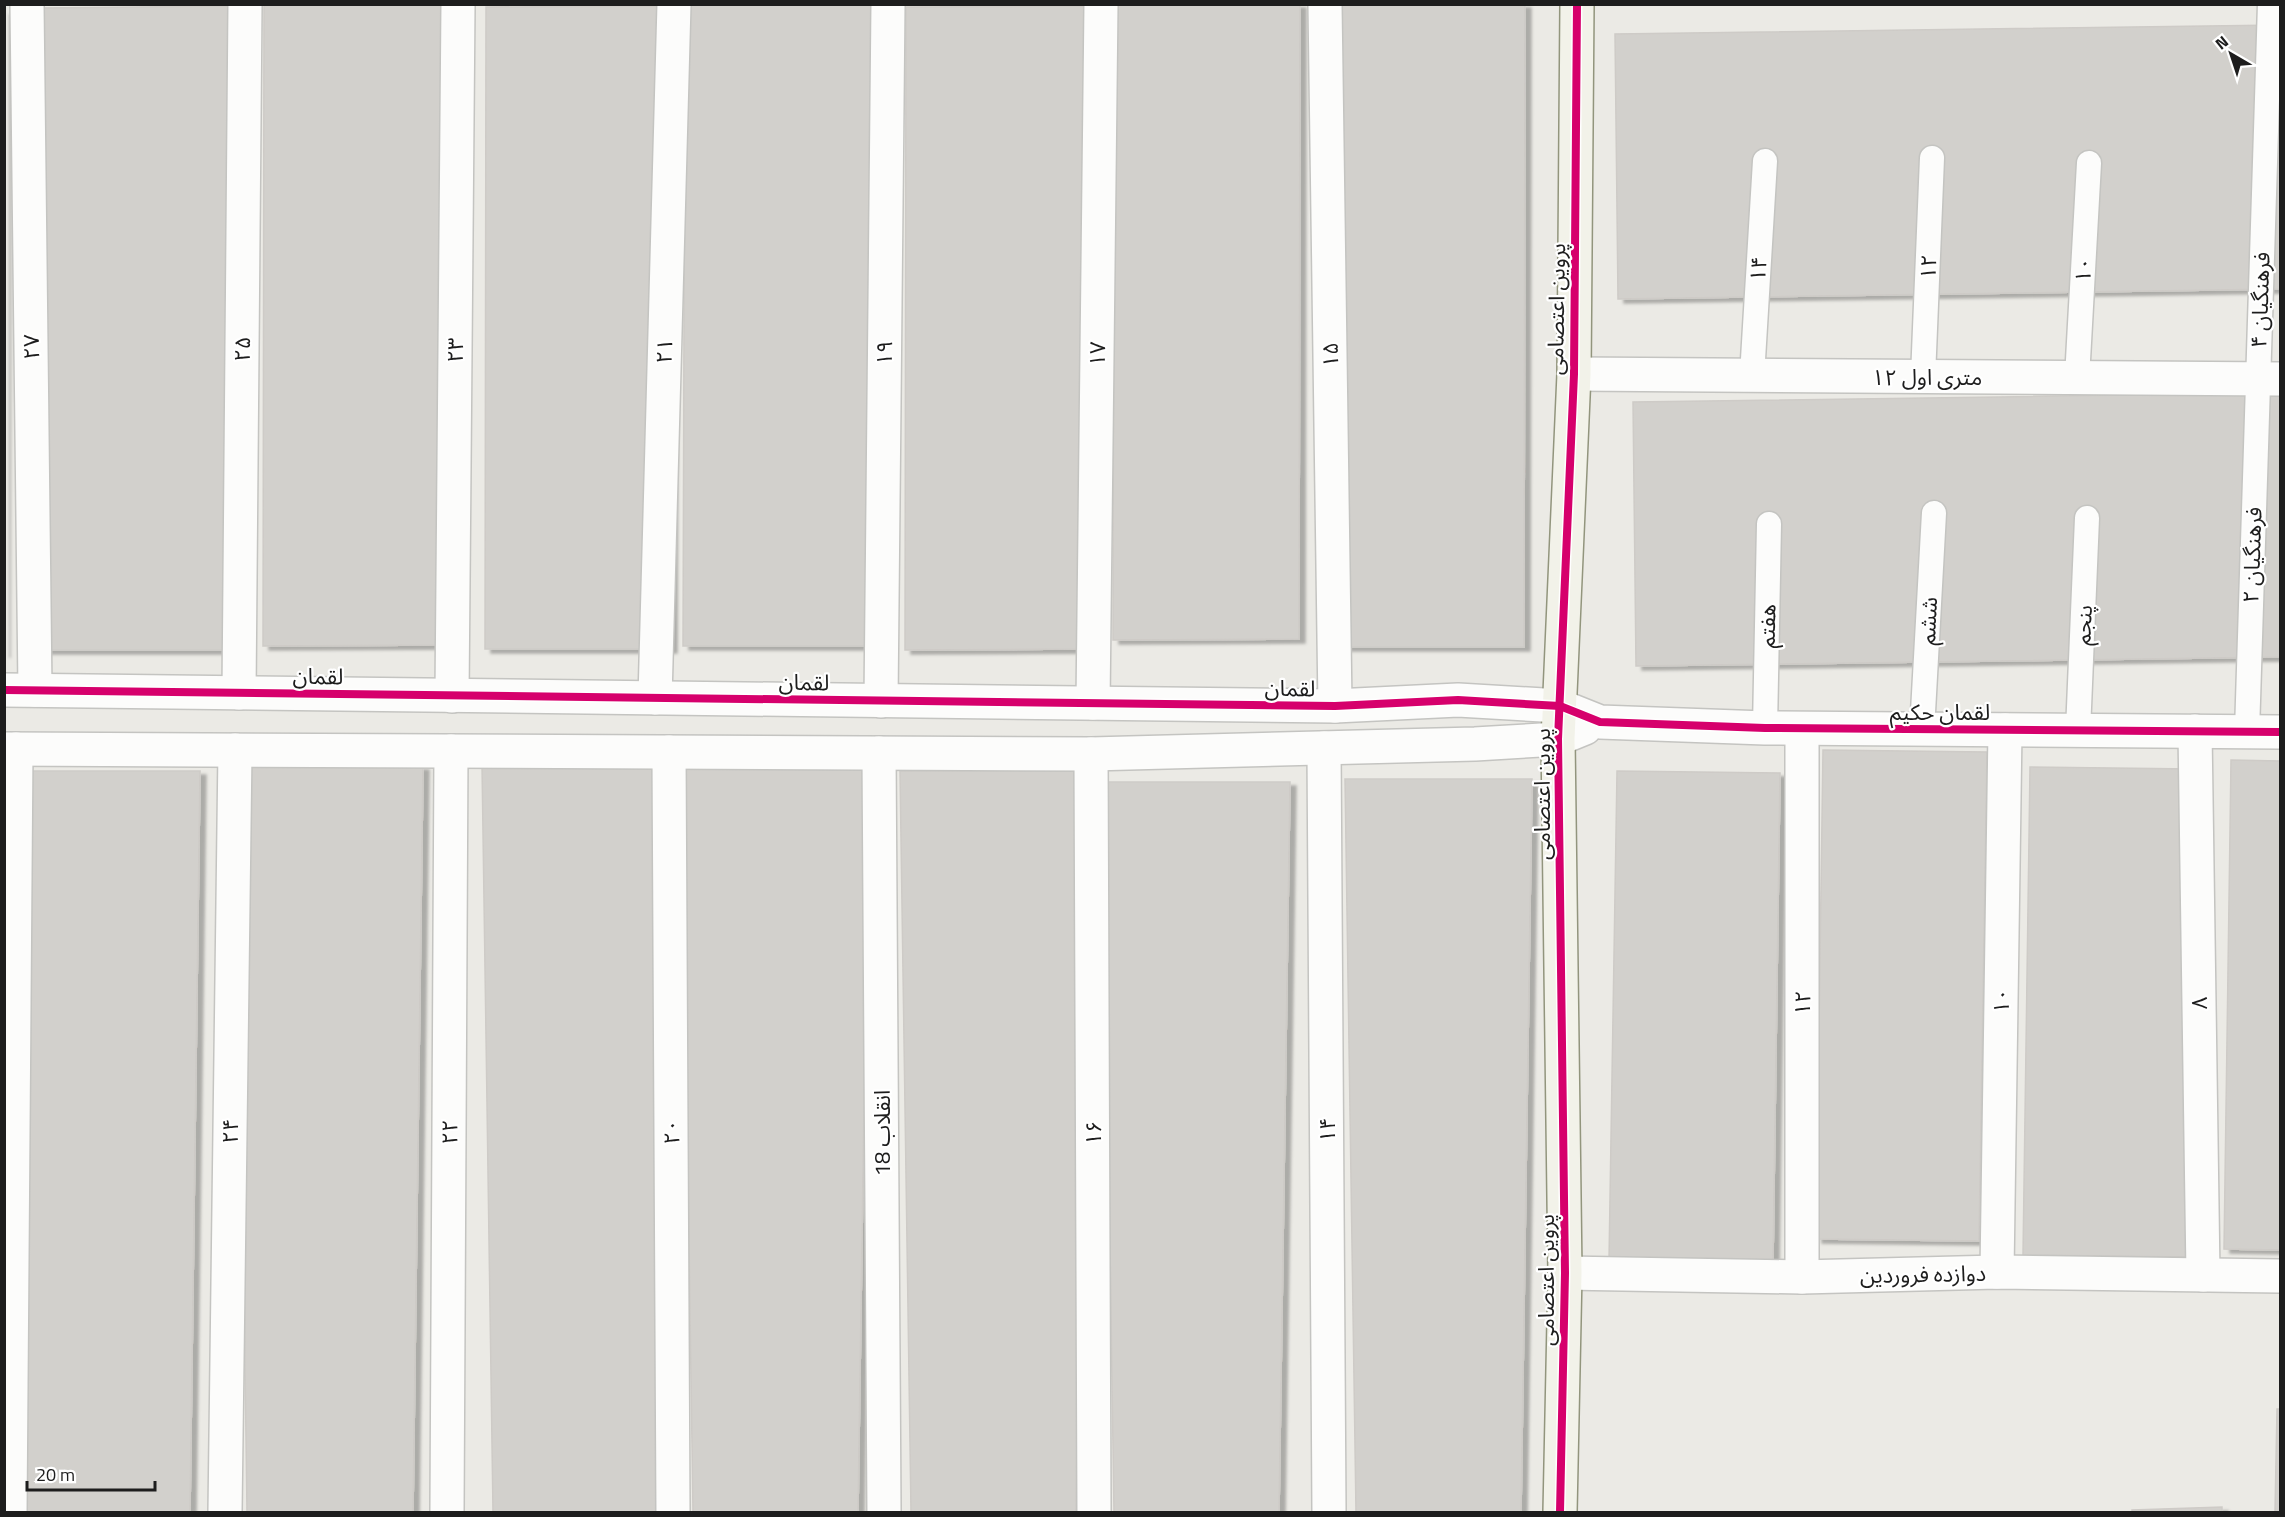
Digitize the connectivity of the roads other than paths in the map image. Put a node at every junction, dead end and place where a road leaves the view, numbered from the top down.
1 (27, 4) edge
2 (245, 4) edge
3 (458, 4) edge
4 (674, 4) edge
5 (888, 4) edge
6 (1101, 4) edge
7 (1325, 4) edge
8 (1578, 4) edge
9 (2270, 4) edge
10 (1932, 158) dead end
11 (1765, 161) dead end
12 (2089, 163) dead end
13 (1574, 374) junction
14 (1752, 376) junction
15 (1923, 377) junction
16 (2077, 378) junction
17 (2269, 379) edge
18 (1934, 513) dead end
19 (2087, 518) dead end
20 (1769, 524) dead end
21 (20, 690) edge
22 (239, 693) junction
23 (452, 696) junction
24 (655, 698) junction
25 (880, 701) junction
26 (1093, 703) junction
27 (1335, 706) junction
28 (1560, 706) junction
29 (1600, 722) junction
30 (1765, 728) junction
31 (1802, 729) junction
32 (1922, 730) junction
33 (2005, 730) junction
34 (2078, 731) junction
35 (2195, 731) junction
36 (2247, 732) junction
37 (2280, 732) edge
38 (1558, 739) junction
39 (1324, 748) junction
40 (10, 749) edge
41 (235, 750) junction
42 (451, 751) junction
43 (669, 752) junction
44 (879, 753) junction
45 (1091, 754) junction
46 (1997, 1272) junction
47 (1565, 1273) junction
48 (2203, 1275) junction
49 (2280, 1276) edge
50 (1802, 1277) junction
51 (10, 1512) edge
52 (225, 1512) edge
53 (447, 1512) edge
54 (673, 1512) edge
55 (884, 1512) edge
56 (1094, 1512) edge
57 (1329, 1512) edge
58 (1560, 1512) edge

1 - 21 street, ۲۷
2 - 22 street, ۲۵
3 - 23 street, ۲۳
4 - 24 street, ۲۱
5 - 25 street, ۱۹
6 - 26 street, ۱۷
7 - 27 street, ۱۵
8 - 13 street, پروین اعتصامی
9 - 17 lane, فرهنگیان ۴
10 - 15 lane, ۱۲
11 - 14 lane, ۱۴
12 - 16 lane, ۱۰
13 - 14 street, ۱۲ متری اول
13 - 28 street, پروین اعتصامی
14 - 15 street, ۱۲ متری اول
15 - 16 street, ۱۲ متری اول
16 - 17 street, ۱۲ متری اول
17 - 36 lane, فرهنگیان ۲
18 - 32 lane, ششم
19 - 34 lane, پنجم
20 - 30 lane, هفتم
21 - 22 street, لقمان
22 - 23 street, لقمان
23 - 24 street, لقمان
24 - 25 street, لقمان
25 - 26 street, لقمان
26 - 27 street, لقمان
27 - 28 street, لقمان
28 - 29 street, لقمان
28 - 38 street, پروین اعتصامی
29 - 30 street, لقمان حکیم
29 - 38 street
30 - 31 street, لقمان حکیم
31 - 32 street, لقمان حکیم
31 - 50 street, ۱۲
32 - 33 street, لقمان حکیم
33 - 34 street, لقمان حکیم
33 - 46 street, ۱۰
34 - 35 street, لقمان حکیم
35 - 36 street, لقمان حکیم
35 - 48 street, ۸
36 - 37 street, لقمان حکیم
38 - 39 street
38 - 47 street, پروین اعتصامی
39 - 45 street
39 - 57 street, ۱۴
40 - 41 street
40 - 51 street
41 - 42 street
41 - 52 street, ۲۴
42 - 43 street
42 - 53 street, ۲۲
43 - 44 street
43 - 54 street, ۲۰
44 - 45 street
44 - 55 street, انقلاب 18
45 - 56 street, ۱۶
46 - 48 street, دوازده فروردین
46 - 50 street, دوازده فروردین
47 - 50 street, دوازده فروردین
47 - 58 street, پروین اعتصامی
48 - 49 street, دوازده فروردین

